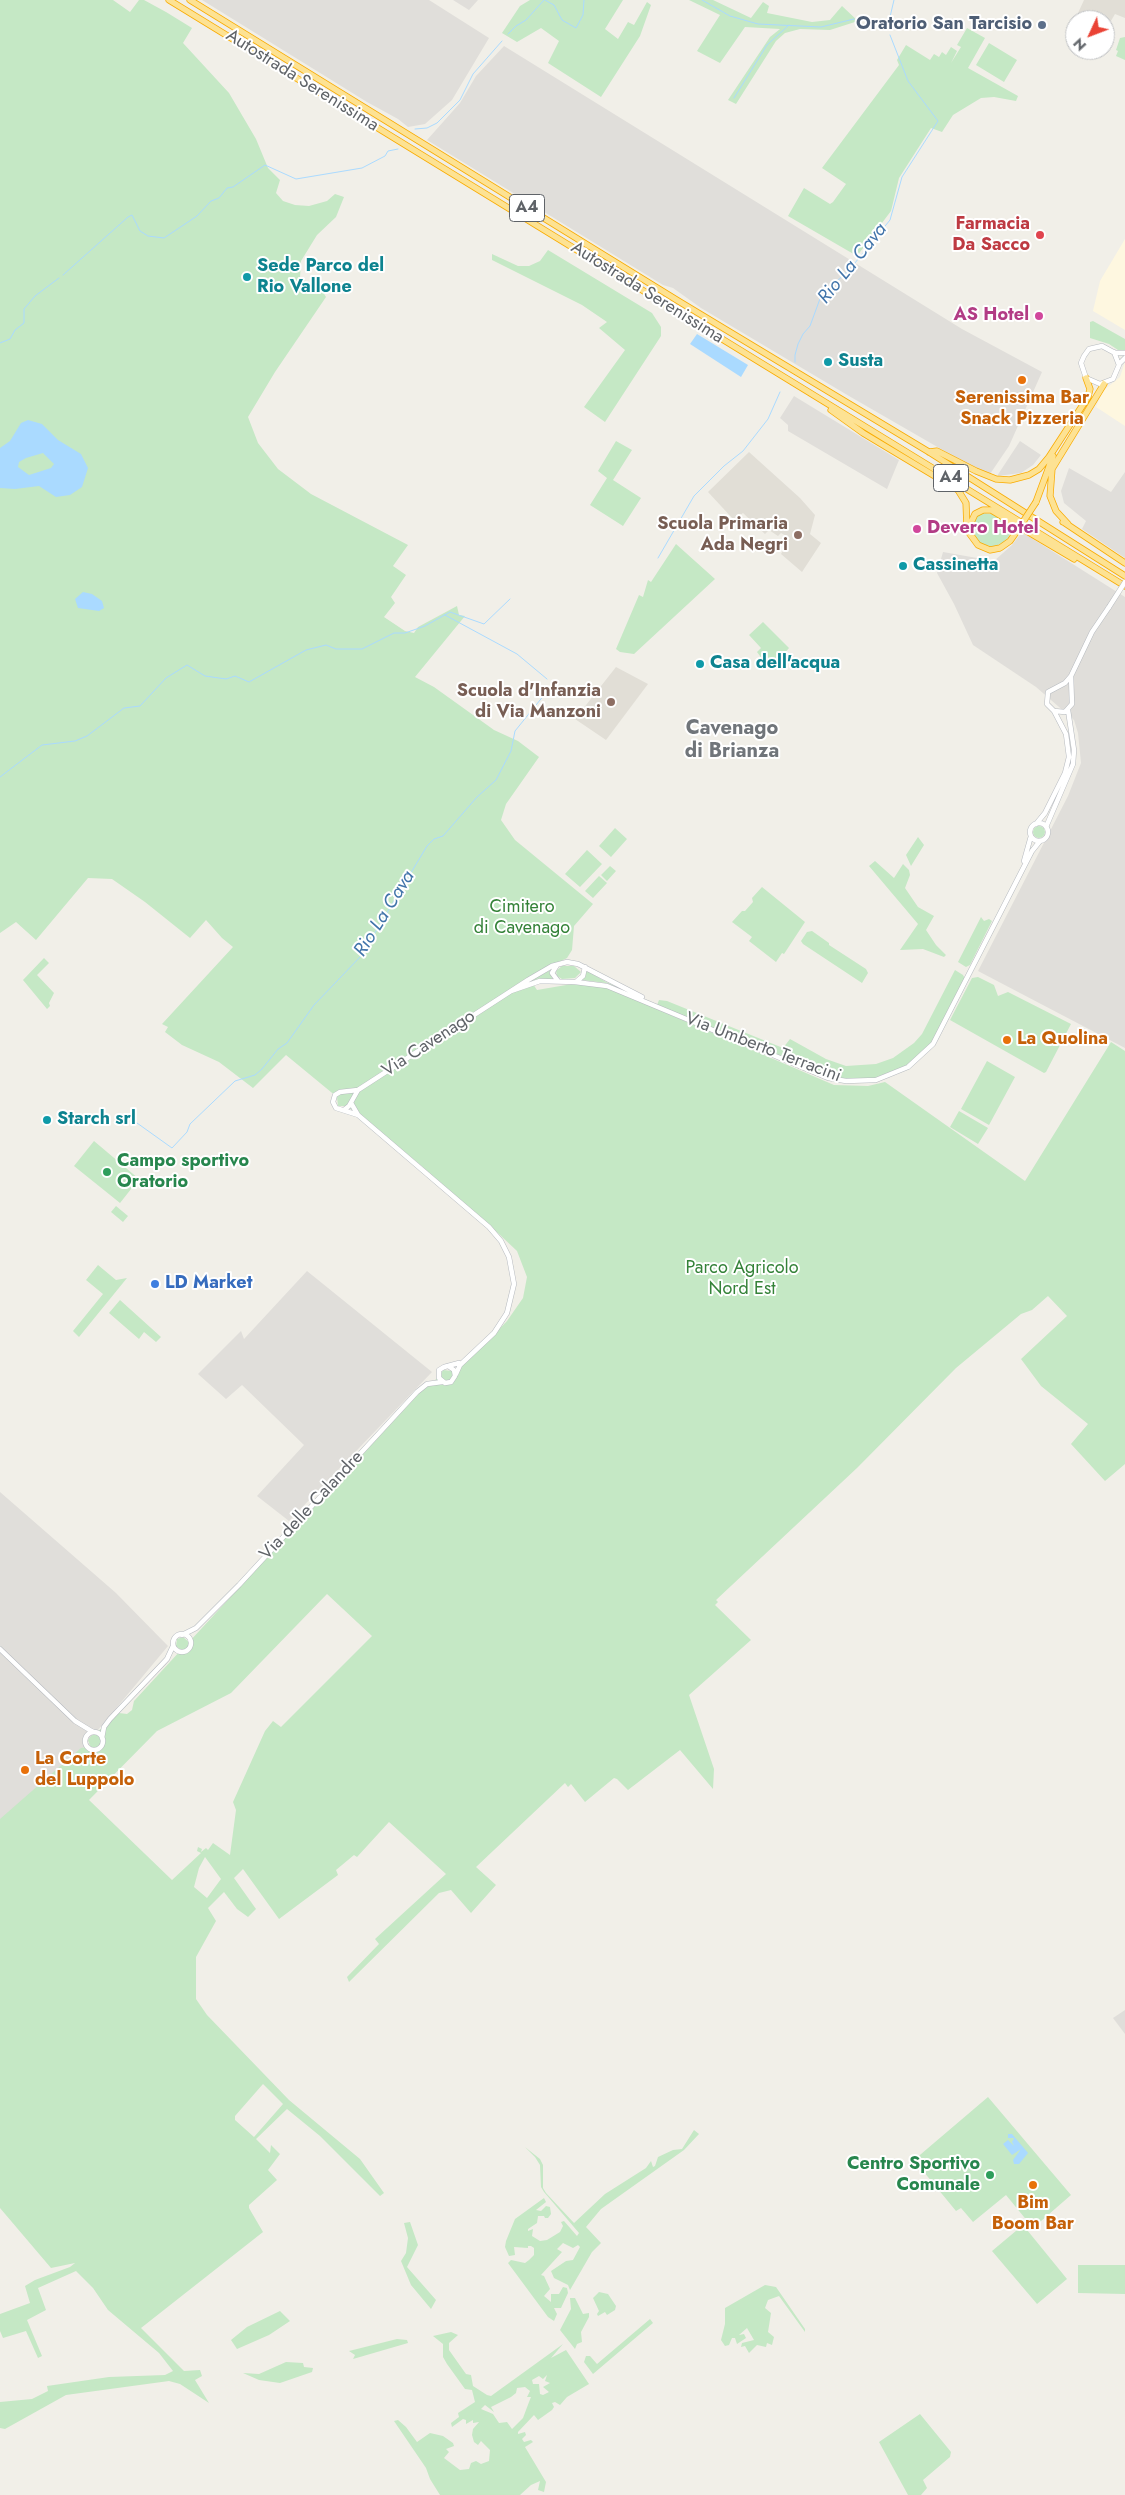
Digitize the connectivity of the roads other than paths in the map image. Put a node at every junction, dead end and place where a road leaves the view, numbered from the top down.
1 (170, 0) edge
2 (190, 0) edge
3 (1114, 352) junction
4 (1125, 353) edge
5 (1125, 358) edge
6 (1119, 364) junction
7 (1086, 378) junction
8 (790, 381) junction
9 (1104, 384) junction
10 (1067, 427) junction
11 (1075, 432) junction
12 (929, 452) junction
13 (1047, 469) junction
14 (968, 534) junction
15 (1125, 564) edge
16 (1125, 576) edge
17 (1111, 578) junction
18 (1125, 582) edge
19 (1125, 586) edge
20 (1071, 676) junction
21 (1060, 686) junction
22 (1070, 691) junction
23 (1068, 710) junction
24 (1054, 712) junction
25 (1036, 824) junction
26 (1046, 827) junction
27 (1031, 836) junction
28 (1040, 841) junction
29 (1019, 876) junction
30 (559, 964) junction
31 (585, 967) junction
32 (559, 982) junction
33 (575, 982) junction
34 (511, 991) junction
35 (662, 1009) junction
36 (358, 1090) junction
37 (345, 1092) junction
38 (351, 1102) junction
39 (344, 1110) junction
40 (358, 1115) junction
41 (463, 1362) junction
42 (448, 1366) junction
43 (456, 1374) junction
44 (438, 1375) junction
45 (442, 1382) junction
46 (428, 1385) junction
47 (196, 1628) junction
48 (182, 1635) junction
49 (190, 1641) junction
50 (173, 1646) junction
51 (0, 1649) edge
52 (181, 1652) junction
53 (167, 1659) junction
54 (75, 1721) junction
55 (106, 1725) junction
56 (94, 1732) junction
57 (102, 1738) junction
58 (86, 1740) junction

1 - 8 highway, Autostrada Serenissima / A4
2 - 12 highway, Autostrada Serenissima / A4
3 - 4 main road
3 - 6 main road
3 - 7 main road
5 - 6 main road
6 - 9 main road
7 - 9 main road
7 - 10 highway
8 - 14 highway
8 - 17 highway, Autostrada Serenissima / A4
9 - 11 highway
10 - 12 highway
10 - 13 highway
11 - 13 highway
11 - 15 highway
12 - 16 highway, Autostrada Serenissima / A4
13 - 14 highway, bridge
14 - 17 highway
17 - 19 highway, Autostrada Serenissima / A4
18 - 20 main road, bridge
20 - 21 main road
20 - 22 main road
21 - 22 main road
21 - 24 main road
22 - 23 main road
23 - 24 main road
23 - 26 main road
24 - 25 main road
25 - 26 main road
25 - 27 main road
26 - 28 main road
27 - 28 main road
27 - 29 main road, Via Umberto Terracini
28 - 29 main road, Via Umberto Terracini
29 - 35 main road, Via Umberto Terracini
30 - 31 main road
30 - 32 main road
30 - 34 main road
31 - 33 main road
31 - 35 main road, Via Umberto Terracini
32 - 33 main road, Via Umberto Terracini
32 - 34 main road
33 - 35 main road, Via Umberto Terracini
34 - 36 main road, Via Cavenago
36 - 37 main road, Via Cavenago
36 - 38 main road, Via Cavenago
37 - 38 main road
37 - 39 main road
38 - 39 main road, Via Cavenago
38 - 40 main road
39 - 40 main road
40 - 41 main road
41 - 42 main road
41 - 43 main road
42 - 43 main road
42 - 44 main road
43 - 45 main road
44 - 45 main road
44 - 46 main road, Via delle Calandre
45 - 46 main road, Via delle Calandre
46 - 47 main road, Via delle Calandre
47 - 48 main road, Via delle Calandre
47 - 49 main road, Via delle Calandre
48 - 49 main road
48 - 50 main road, Via delle Calandre
49 - 52 main road, Via delle Calandre
50 - 52 main road
50 - 53 main road, Via delle Calandre
51 - 54 main road
52 - 53 main road, Via delle Calandre
53 - 55 main road, Via delle Calandre
54 - 56 main road
54 - 58 main road
55 - 56 main road, Via delle Calandre
55 - 57 main road, Via delle Calandre
56 - 57 main road
56 - 58 main road
57 - 58 main road

